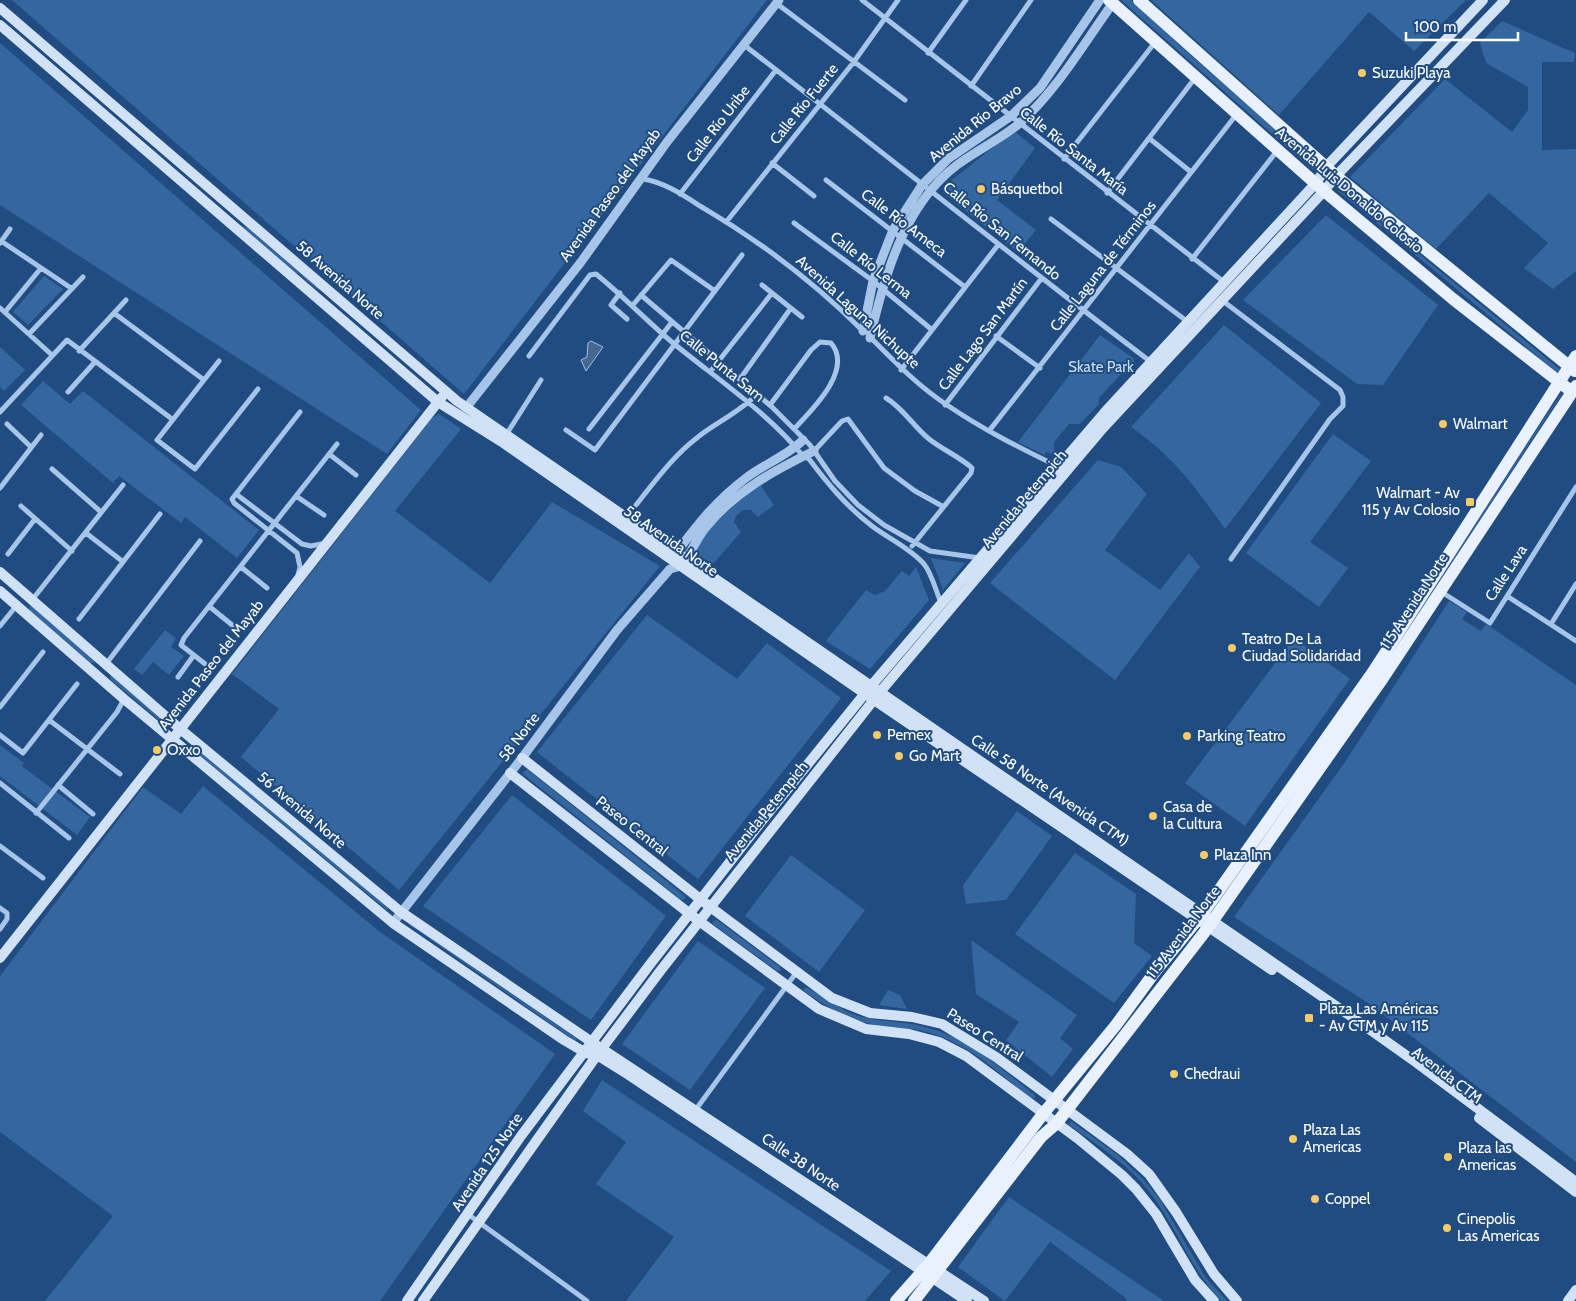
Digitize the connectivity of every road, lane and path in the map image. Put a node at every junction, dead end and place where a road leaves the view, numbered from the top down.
1 (862, 0) edge
2 (898, 0) edge
3 (966, 0) edge
4 (1031, 0) edge
5 (1100, 0) edge
6 (1139, 0) edge
7 (1483, 0) edge
8 (1506, 0) edge
9 (777, 2) edge
10 (1111, 2) edge
11 (0, 8) edge
12 (884, 18) junction
13 (0, 26) edge
14 (1156, 41) junction
15 (744, 45) junction
16 (928, 53) junction
17 (853, 63) junction
18 (776, 70) junction
19 (1195, 78) junction
20 (971, 86) junction
21 (904, 100) dead end
22 (109, 101) junction
23 (820, 105) junction
24 (100, 113) junction
25 (1236, 115) junction
26 (1011, 116) junction
27 (1019, 123) junction
28 (1150, 139) junction
29 (1278, 150) junction
30 (1064, 159) junction
31 (772, 163) junction
32 (1327, 166) junction
33 (1191, 172) junction
34 (1336, 176) junction
35 (642, 180) junction
36 (826, 180) dead end
37 (922, 185) junction
38 (1320, 187) junction
39 (931, 190) junction
40 (1107, 193) junction
41 (680, 194) junction
42 (220, 196) junction
43 (814, 196) dead end
44 (211, 207) junction
45 (1051, 218) dead end
46 (727, 221) junction
47 (794, 223) dead end
48 (1150, 226) junction
49 (10, 229) dead end
50 (893, 230) junction
51 (901, 236) junction
52 (1, 242) edge
53 (998, 245) junction
54 (742, 255) dead end
55 (1192, 259) junction
56 (40, 268) junction
57 (1118, 269) junction
58 (83, 276) dead end
59 (1041, 279) junction
60 (873, 281) junction
61 (1225, 283) junction
62 (762, 284) dead end
63 (966, 286) junction
64 (71, 288) junction
65 (882, 288) junction
66 (330, 291) junction
67 (715, 291) junction
68 (620, 293) junction
69 (772, 293) junction
70 (641, 295) junction
71 (126, 300) dead end
72 (321, 301) junction
73 (1223, 301) junction
74 (632, 306) junction
75 (0, 308) edge
76 (791, 308) junction
77 (1084, 311) junction
78 (5, 312) junction
79 (114, 313) junction
80 (802, 317) dead end
81 (627, 319) dead end
82 (672, 322) junction
83 (1188, 322) junction
84 (932, 330) junction
85 (863, 331) junction
86 (684, 332) junction
87 (29, 334) junction
88 (662, 334) junction
89 (996, 336) junction
90 (870, 338) junction
91 (675, 344) junction
92 (79, 351) junction
93 (52, 355) junction
94 (528, 356) dead end
95 (219, 361) dead end
96 (718, 361) junction
97 (94, 362) junction
98 (1151, 362) junction
99 (1574, 365) edge
100 (1040, 368) junction
101 (901, 370) junction
102 (710, 372) junction
103 (740, 379) junction
104 (204, 380) junction
105 (541, 380) dead end
106 (1560, 383) junction
107 (258, 389) dead end
108 (1575, 391) edge
109 (68, 392) dead end
110 (446, 392) junction
111 (757, 394) junction
112 (886, 398) dead end
113 (0, 400) edge
114 (438, 402) junction
115 (747, 404) junction
116 (5, 405) junction
117 (770, 405) junction
118 (945, 405) junction
119 (466, 408) junction
120 (0, 412) edge
121 (300, 412) dead end
122 (172, 419) junction
123 (7, 424) dead end
124 (589, 429) dead end
125 (794, 429) junction
126 (566, 430) dead end
127 (988, 431) junction
128 (41, 435) dead end
129 (506, 435) junction
130 (803, 440) junction
131 (336, 444) dead end
132 (31, 447) junction
133 (796, 448) junction
134 (814, 451) junction
135 (328, 454) junction
136 (803, 456) junction
137 (1057, 466) junction
138 (52, 469) dead end
139 (356, 475) dead end
140 (1, 485) edge
141 (123, 485) dead end
142 (1576, 487) edge
143 (236, 494) junction
144 (296, 496) junction
145 (636, 505) dead end
146 (21, 506) dead end
147 (942, 506) junction
148 (717, 508) junction
149 (101, 512) junction
150 (160, 514) dead end
151 (324, 515) dead end
152 (35, 519) junction
153 (276, 524) junction
154 (270, 530) junction
155 (86, 533) junction
156 (296, 540) junction
157 (200, 541) dead end
158 (326, 543) junction
159 (914, 544) junction
160 (291, 546) junction
161 (72, 550) junction
162 (909, 550) junction
163 (8, 554) dead end
164 (981, 558) junction
165 (1231, 560) dead end
166 (122, 561) junction
167 (672, 561) junction
168 (683, 563) junction
169 (241, 567) junction
170 (0, 572) edge
171 (297, 580) junction
172 (1576, 584) edge
173 (267, 588) dead end
174 (1440, 590) junction
175 (0, 591) edge
176 (1506, 596) junction
177 (29, 597) junction
178 (942, 603) junction
179 (17, 605) junction
180 (210, 607) junction
181 (79, 619) dead end
182 (1551, 624) junction
183 (0, 626) edge
184 (237, 629) dead end
185 (1576, 641) edge
186 (43, 652) dead end
187 (194, 656) junction
188 (106, 664) junction
189 (209, 667) dead end
190 (97, 675) junction
191 (178, 677) dead end
192 (77, 684) dead end
193 (868, 690) junction
194 (877, 696) junction
195 (124, 699) junction
196 (0, 707) edge
197 (49, 720) junction
198 (179, 728) junction
199 (0, 735) edge
200 (171, 739) junction
201 (87, 749) junction
202 (522, 758) junction
203 (510, 773) junction
204 (120, 774) dead end
205 (0, 783) edge
206 (58, 785) junction
207 (36, 813) junction
208 (93, 814) dead end
209 (69, 838) dead end
210 (0, 846) edge
211 (43, 878) dead end
212 (701, 899) junction
213 (709, 906) junction
214 (0, 908) edge
215 (401, 912) junction
216 (690, 914) junction
217 (1205, 920) junction
218 (699, 921) junction
219 (393, 923) junction
220 (0, 929) edge
221 (0, 958) edge
222 (796, 973) junction
223 (786, 986) junction
224 (564, 1040) junction
225 (594, 1041) junction
226 (586, 1052) junction
227 (600, 1052) junction
228 (552, 1094) junction
229 (1054, 1101) junction
230 (1066, 1109) junction
231 (694, 1113) junction
232 (1043, 1114) junction
233 (1056, 1124) junction
234 (1576, 1182) edge
235 (1576, 1192) edge
236 (469, 1215) junction
237 (481, 1222) junction
238 (930, 1272) junction
239 (1576, 1290) edge
240 (407, 1301) edge
241 (423, 1301) edge
242 (587, 1301) edge
243 (896, 1301) edge
244 (914, 1301) edge
245 (967, 1301) edge
246 (984, 1301) edge
247 (1214, 1301) edge
248 (1237, 1301) edge
249 (1568, 1301) edge

1 - 12 street, Calle Río Santa María
2 - 12 street, Calle Río Fuerte
3 - 16 street
4 - 20 street
5 - 26 street, Avenida Río Bravo
6 - 32 main road, Avenida Luis Donaldo Colosio
7 - 32 main road, Avenida Petempich
8 - 34 main road, Avenida Petempich
9 - 15 street, Avenida Paseo del Mayab
9 - 17 street
10 - 14 main road, Avenida Luis Donaldo Colosio
10 - 27 street, Avenida Río Bravo
11 - 22 main road, 58 Avenida Norte
12 - 16 street, Calle Río Santa María
12 - 17 street, Calle Río Fuerte
13 - 24 main road, 58 Avenida Norte
14 - 19 main road, Avenida Luis Donaldo Colosio
14 - 30 street
15 - 18 street, Calle Río San Fernando
15 - 35 street, Avenida Paseo del Mayab
16 - 20 street, Calle Río Santa María
17 - 21 street
17 - 23 street, Calle Río Fuerte
18 - 23 street, Calle Río San Fernando
18 - 41 street, Calle Río Uribe
19 - 25 main road, Avenida Luis Donaldo Colosio
19 - 28 street
20 - 26 street, Calle Río Santa María
22 - 24 main road
22 - 42 main road, 58 Avenida Norte
23 - 31 street, Calle Río Fuerte
23 - 37 street, Calle Río San Fernando
24 - 44 main road, 58 Avenida Norte
25 - 29 main road, Avenida Luis Donaldo Colosio
25 - 33 street, Calle Laguna de Términos
26 - 27 street, Calle Río Santa María
26 - 37 street, Avenida Río Bravo
27 - 30 street, Calle Río Santa María
27 - 39 street, Avenida Río Bravo
28 - 33 street
28 - 40 street
29 - 38 main road, Avenida Luis Donaldo Colosio
29 - 55 street
30 - 40 street, Calle Río Santa María
31 - 43 street
31 - 46 street, Calle Río Fuerte
32 - 34 main road, Avenida Luis Donaldo Colosio
32 - 38 main road, Avenida Petempich
33 - 48 street, Calle Laguna de Términos
34 - 38 main road, Avenida Petempich
34 - 99 main road, Avenida Luis Donaldo Colosio
35 - 41 street, Avenida Laguna Nichupte
35 - 119 street, Avenida Paseo del Mayab
36 - 50 street, Calle Río Ameca
37 - 39 street, Calle Río San Fernando
37 - 50 street, Avenida Río Bravo
38 - 61 main road, Avenida Petempich
38 - 73 main road, Avenida Petempich
38 - 106 main road, Avenida Luis Donaldo Colosio
39 - 51 street, Avenida Río Bravo
39 - 53 street, Calle Río San Fernando
40 - 48 street, Calle Río Santa María
41 - 46 street, Avenida Laguna Nichupte
42 - 44 main road
42 - 66 main road, 58 Avenida Norte
44 - 72 main road, 58 Avenida Norte
45 - 57 street
46 - 85 street, Avenida Laguna Nichupte
47 - 60 street, Calle Río Lerma
48 - 55 street, Calle Río Santa María
48 - 57 street, Calle Laguna de Términos
49 - 52 street
50 - 51 street, Calle Río Ameca
50 - 60 street, Avenida Río Bravo
51 - 63 street, Calle Río Ameca
51 - 65 street, Avenida Río Bravo
52 - 56 street
53 - 59 street, Calle Río San Fernando
53 - 63 street
54 - 67 street
55 - 61 street, Calle Río Santa María
56 - 64 street
56 - 78 street
57 - 77 street, Calle Laguna de Términos
57 - 83 street
58 - 64 street
59 - 77 street, Calle Río San Fernando
59 - 89 street, Calle Lago San Martín
60 - 65 street, Calle Río Lerma
60 - 85 street, Avenida Río Bravo
61 - 83 main road, Avenida Petempich
62 - 69 street
63 - 84 street
64 - 87 street
65 - 84 street, Calle Río Lerma
65 - 90 street, Avenida Río Bravo
66 - 72 main road
66 - 110 main road, 58 Avenida Norte
67 - 70 street
67 - 86 street
68 - 74 street, Calle Punta Sam
68 - 81 street
68 - 94 street, Calle Punta Sam
69 - 76 street
69 - 96 street
70 - 74 street
70 - 82 street, Calle Punta Sam
71 - 79 street
72 - 114 main road, 58 Avenida Norte
73 - 165 street
73 - 194 main road, Avenida Petempich
74 - 88 street, Calle Punta Sam
75 - 78 street
76 - 80 street
76 - 103 street
77 - 98 street, Calle Río San Fernando
77 - 100 street, Calle Laguna de Términos
78 - 87 street
79 - 92 street
79 - 104 street
82 - 86 street, Calle Punta Sam
82 - 88 street
83 - 98 main road, Avenida Petempich
84 - 101 street
85 - 90 street, Avenida Laguna Nichupte
86 - 91 street
86 - 96 street, Calle Punta Sam
87 - 93 street
88 - 91 street, Calle Punta Sam
88 - 124 street
89 - 100 street
89 - 118 street, Calle Lago San Martín
90 - 101 street, Avenida Laguna Nichupte
91 - 102 street, Calle Punta Sam
91 - 126 street
92 - 93 street
92 - 97 street
93 - 116 street
95 - 104 street
96 - 102 street
96 - 103 street, Calle Punta Sam
97 - 109 street
97 - 122 street
98 - 137 main road, Avenida Petempich
99 - 106 main road, 115 Avenida Norte
100 - 127 street, Calle Laguna de Términos
101 - 118 street, Avenida Laguna Nichupte
102 - 115 street, Calle Punta Sam
103 - 111 street, Calle Punta Sam
104 - 122 street
105 - 129 street
106 - 108 main road, Avenida Luis Donaldo Colosio
106 - 217 main road, 115 Avenida Norte
107 - 122 street
108 - 174 main road, 115 Avenida Norte
110 - 114 main road, Avenida Paseo del Mayab
110 - 119 main road, 58 Avenida Norte
111 - 115 street
111 - 117 street, Calle Punta Sam
112 - 147 street
113 - 116 street
114 - 158 main road, Avenida Paseo del Mayab
114 - 167 main road, 58 Avenida Norte
115 - 133 street, Calle Punta Sam
115 - 145 street
116 - 120 street
117 - 125 street, Calle Punta Sam
117 - 125 street
118 - 127 street, Avenida Laguna Nichupte
119 - 129 main road, 58 Avenida Norte
121 - 143 street
123 - 132 street
125 - 130 street, Calle Punta Sam
127 - 137 street, Avenida Laguna Nichupte
128 - 132 street
129 - 167 main road, 58 Avenida Norte
130 - 133 street, 58 Norte
130 - 134 street, Calle Punta Sam
131 - 135 street
132 - 140 street
133 - 136 street, Calle Punta Sam
133 - 148 street, 58 Norte
134 - 136 street, 58 Norte
134 - 147 street
134 - 159 street, Calle Punta Sam
135 - 139 street
135 - 144 street
136 - 148 street, 58 Norte
136 - 162 street, Calle Punta Sam
137 - 164 main road, Avenida Petempich
138 - 149 street
141 - 149 street
142 - 176 street, Calle Lava
143 - 153 street
143 - 154 street
144 - 151 street
144 - 153 street
146 - 152 street
147 - 159 street
148 - 167 street, 58 Norte
148 - 168 street, 58 Norte
149 - 155 street
150 - 166 street
152 - 161 street
152 - 163 street
153 - 154 street
153 - 156 street
154 - 160 street
154 - 169 street
155 - 161 street
155 - 166 street
156 - 158 street
156 - 160 street
157 - 188 street
158 - 171 main road, Avenida Paseo del Mayab
159 - 162 street
159 - 164 street, Calle Punta Sam
160 - 171 street
161 - 177 street
162 - 178 street, Calle Punta Sam
164 - 178 main road, Avenida Petempich
166 - 181 street
167 - 168 main road, 58 Avenida Norte
167 - 168 street, 58 Norte
167 - 202 street, 58 Norte
168 - 193 main road, 58 Avenida Norte
169 - 173 street
169 - 180 street
170 - 177 main road, 56 Avenida Norte
171 - 198 main road, Avenida Paseo del Mayab
172 - 182 street
174 - 176 street, Calle Lava
174 - 217 main road, 115 Avenida Norte
175 - 179 main road, 56 Avenida Norte
176 - 182 street
177 - 179 main road
177 - 188 main road, 56 Avenida Norte
178 - 193 main road, Avenida Petempich
179 - 183 street
179 - 190 main road, 56 Avenida Norte
180 - 184 street
180 - 187 street
182 - 185 street
186 - 196 street
187 - 189 street
187 - 191 street
188 - 190 main road
188 - 198 main road, 56 Avenida Norte
190 - 195 main road, 56 Avenida Norte
192 - 197 street
193 - 194 main road, 58 Avenida Norte
193 - 212 main road, Avenida Petempich
194 - 213 main road, Avenida Petempich
194 - 217 main road, Calle 58 Norte (Avenida CTM)
195 - 200 main road, 56 Avenida Norte
195 - 201 street
197 - 199 street
197 - 201 street
198 - 200 main road, Avenida Paseo del Mayab
198 - 215 main road, 56 Avenida Norte
200 - 219 main road, 56 Avenida Norte
200 - 221 main road, Avenida Paseo del Mayab
201 - 204 street
201 - 206 street
202 - 203 street, 58 Norte
202 - 212 main road, Paseo Central
203 - 215 street, 58 Norte
203 - 216 main road, Paseo Central
205 - 207 street
206 - 207 street
206 - 208 street
207 - 209 street
210 - 211 street
212 - 213 main road, Paseo Central
212 - 216 main road, Avenida Petempich
213 - 218 main road, Avenida Petempich
213 - 222 main road, Paseo Central
214 - 220 street
215 - 219 street, 58 Norte
215 - 225 main road, 56 Avenida Norte
216 - 218 main road, Paseo Central
216 - 225 main road, Avenida Petempich
217 - 229 main road, 115 Avenida Norte
217 - 230 main road, 115 Avenida Norte
217 - 234 main road, Avenida CTM
217 - 235 main road, Avenida CTM
218 - 223 main road, Paseo Central
218 - 227 main road, Avenida Petempich
219 - 224 main road, 56 Avenida Norte
222 - 223 street
222 - 229 main road, Paseo Central
223 - 231 street
223 - 232 main road, Paseo Central
224 - 226 main road, 56 Avenida Norte
224 - 228 main road
225 - 226 main road, Avenida 125 Norte
225 - 227 main road, 56 Avenida Norte
226 - 227 main road, 56 Avenida Norte
226 - 228 main road, Avenida 125 Norte
227 - 231 main road, Calle 38 Norte
227 - 237 main road, Avenida 125 Norte
228 - 236 main road, Avenida 125 Norte
229 - 230 main road, Paseo Central
229 - 232 main road, 115 Avenida Norte
230 - 233 main road, 115 Avenida Norte
230 - 248 main road, Paseo Central
231 - 238 main road, Calle 38 Norte
232 - 233 main road, Paseo Central
232 - 238 main road, 115 Avenida Norte
233 - 238 main road, 115 Avenida Norte
233 - 247 main road, Paseo Central
236 - 237 street
236 - 240 main road, Avenida 125 Norte
237 - 241 main road, Avenida 125 Norte
237 - 242 street
238 - 243 main road, 115 Avenida Norte
238 - 244 main road, 115 Avenida Norte
238 - 245 main road, Calle 38 Norte
238 - 246 main road, Calle 38 Norte
239 - 249 main road

